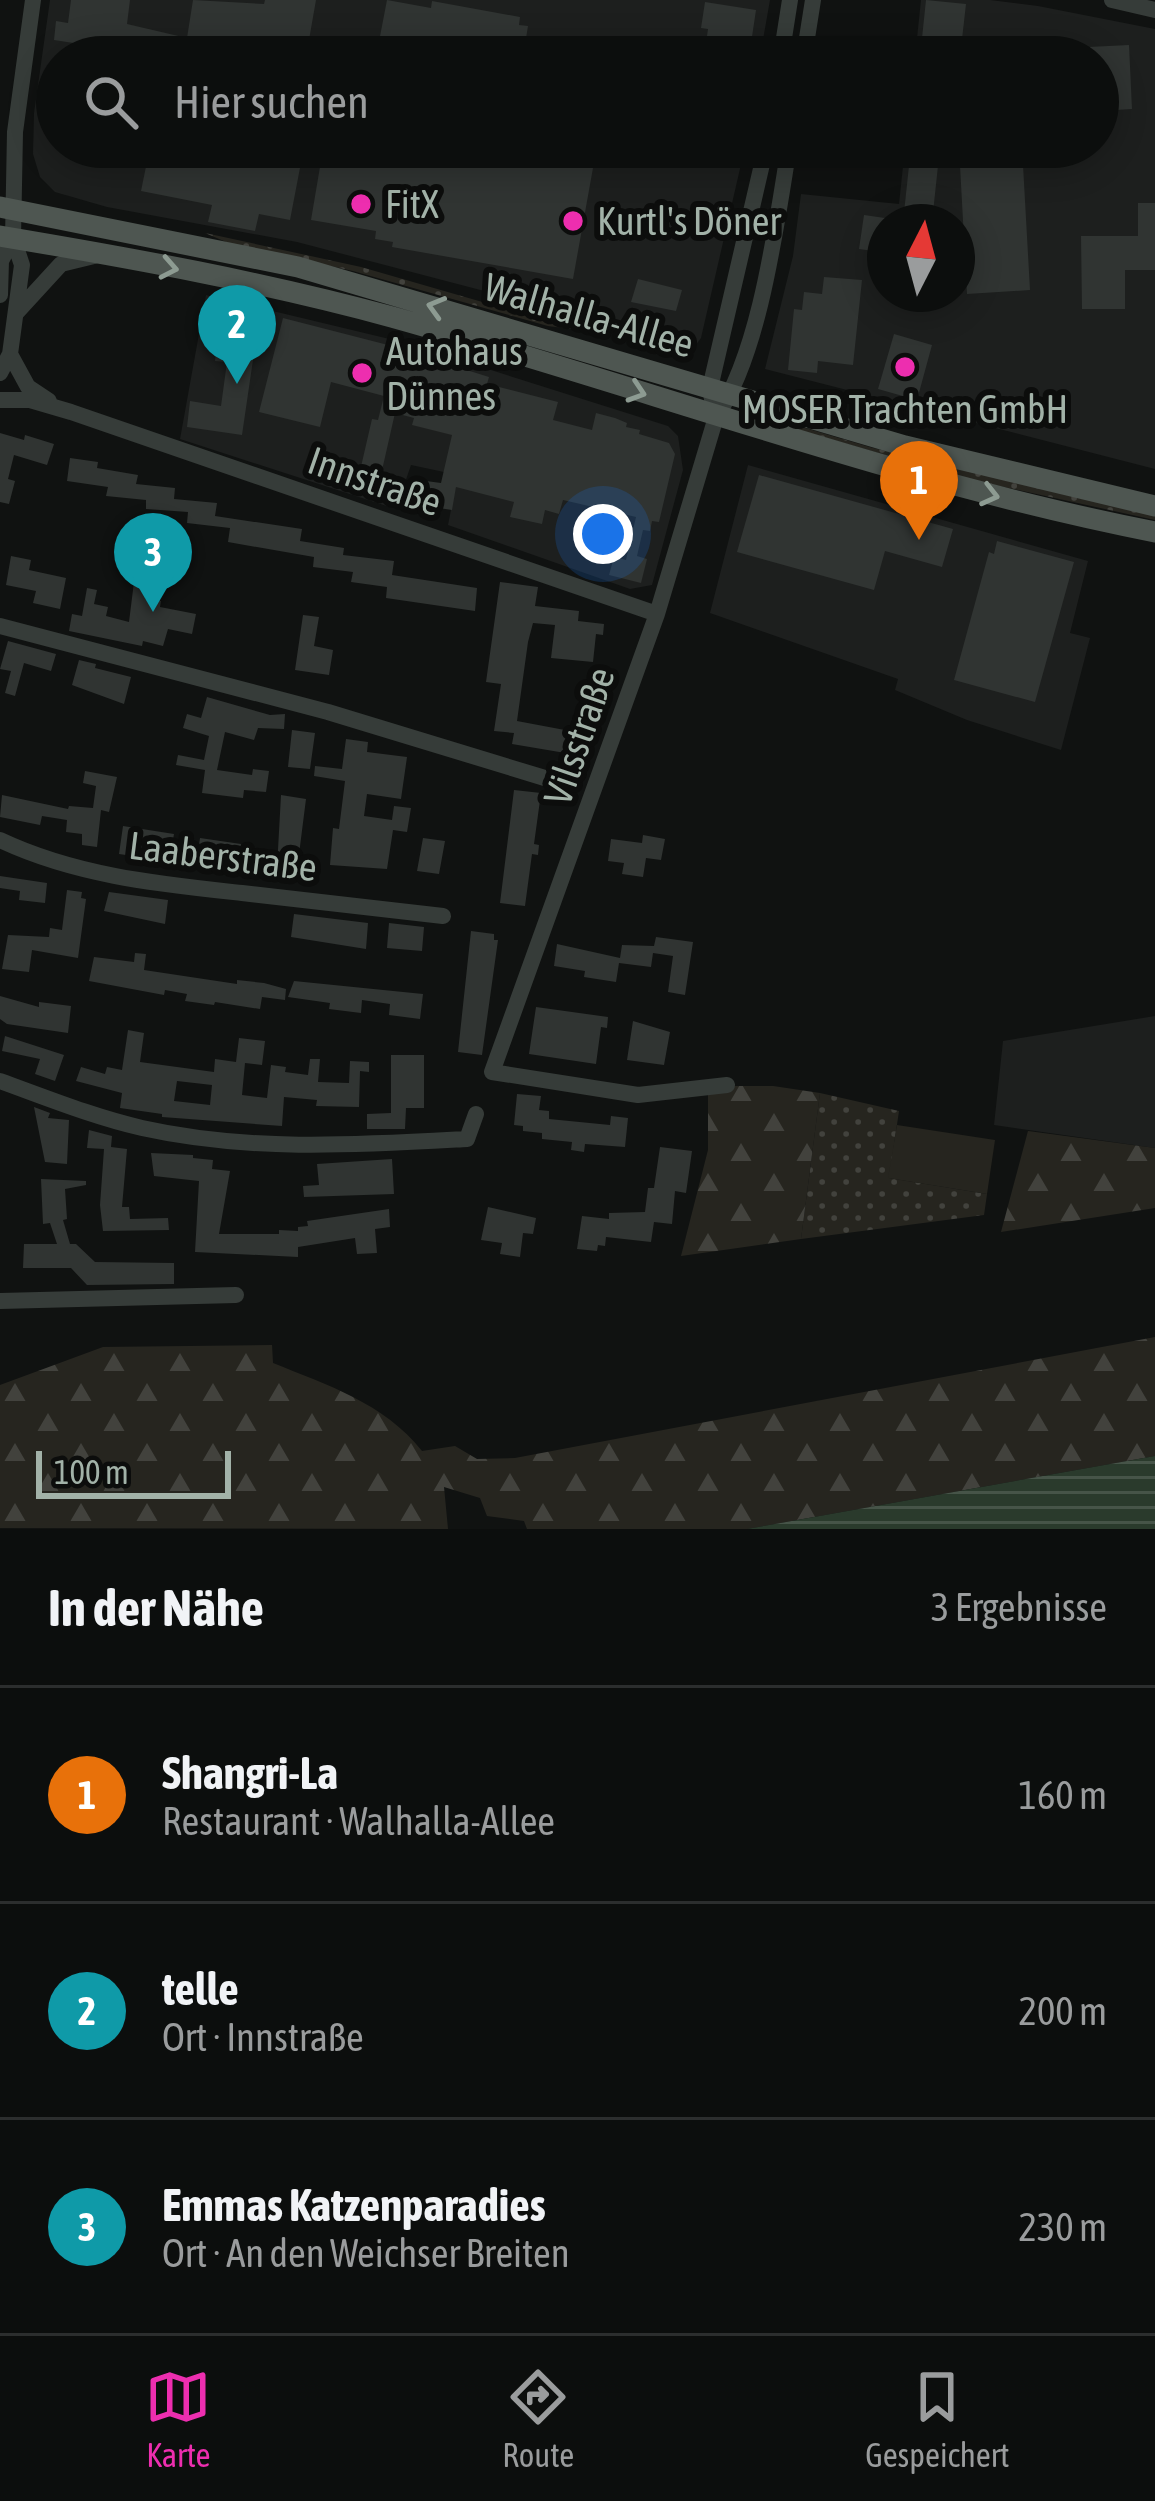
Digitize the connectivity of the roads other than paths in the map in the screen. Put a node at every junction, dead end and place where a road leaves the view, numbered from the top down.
1 (33, 0) edge
2 (790, 0) edge
3 (813, 0) edge
4 (1112, 0) edge
5 (1155, 10) edge
6 (784, 36) edge
7 (807, 36) edge
8 (762, 168) edge
9 (785, 168) edge
10 (6, 208) edge
11 (6, 237) edge
12 (104, 256) junction
13 (0, 295) edge
14 (17, 312) junction
15 (10, 354) junction
16 (0, 373) edge
17 (721, 391) junction
18 (0, 400) edge
19 (71, 412) junction
20 (716, 417) junction
21 (1155, 506) edge
22 (1155, 532) edge
23 (657, 614) junction
24 (0, 626) edge
25 (548, 779) dead end
26 (0, 840) edge
27 (443, 916) dead end
28 (0, 1082) edge
29 (727, 1085) dead end
30 (476, 1114) dead end
31 (236, 1295) dead end
32 (0, 1301) edge

1 - 10 street
2 - 6 street
3 - 7 street
4 - 5 street
8 - 17 street, Vilsstraße
9 - 17 street, Vilsstraße
10 - 11 street
17 -> 10 main road, Walhalla-Allee
11 - 12 main road, Walhalla-Allee
11 - 13 street
11 - 14 street
12 - 14 street
12 -> 20 main road, Walhalla-Allee
14 - 15 street
15 - 16 street
15 - 19 street, Innstraße
17 - 20 street, Vilsstraße
17 - 21 main road, Walhalla-Allee
18 - 19 street, Innstraße
19 - 23 street, Innstraße
20 -> 22 main road, Walhalla-Allee
20 - 23 street, Vilsstraße
23 - 29 street, Vilsstraße
24 - 25 street
26 - 27 street, Laaberstraße
28 - 30 street
31 - 32 street

